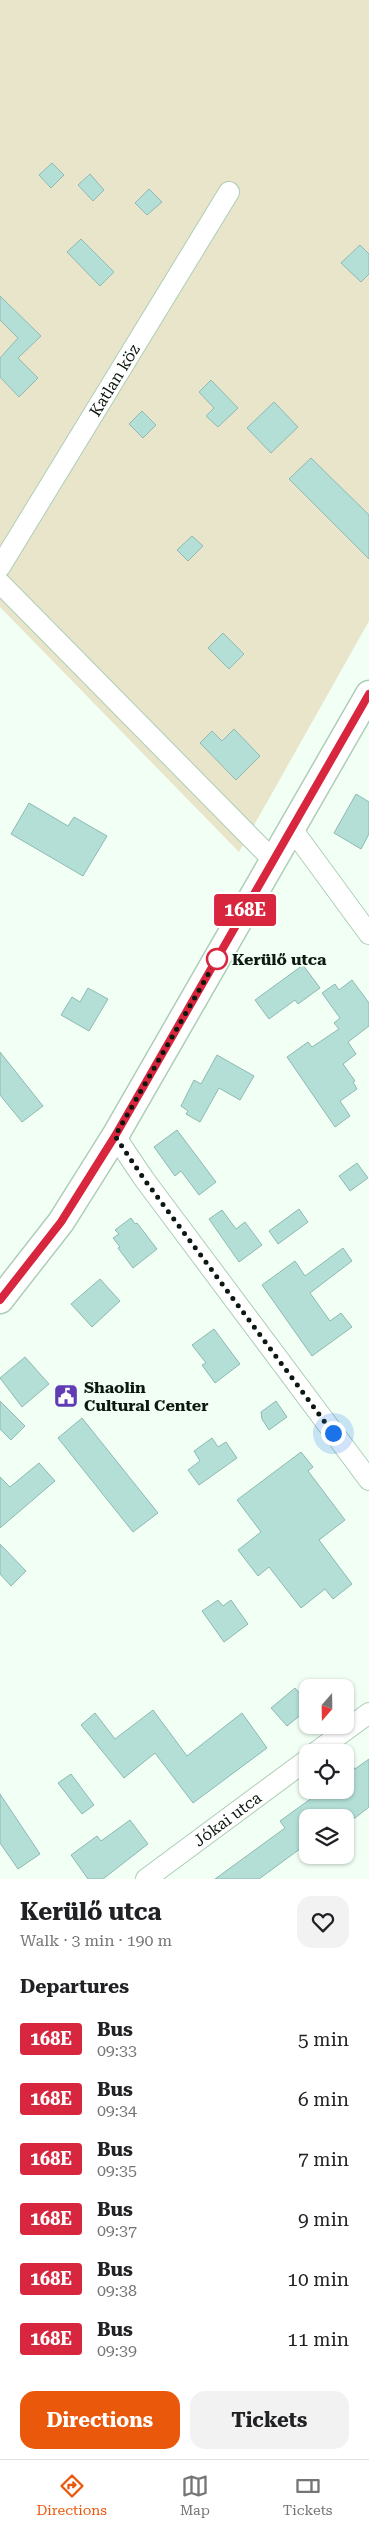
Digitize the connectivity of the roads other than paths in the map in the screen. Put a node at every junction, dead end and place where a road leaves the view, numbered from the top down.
1 (229, 192) dead end
2 (0, 568) edge
3 (0, 583) edge
4 (369, 694) edge
5 (292, 829) junction
6 (274, 861) junction
7 (369, 934) edge
8 (115, 1136) junction
9 (0, 1300) edge
10 (369, 1480) edge
11 (369, 1713) edge
12 (327, 1744) edge
13 (299, 1766) edge
14 (146, 1879) edge

1 - 2 street, Katlan köz
3 - 6 street
4 - 5 main road
5 - 6 main road
5 - 7 street
6 - 8 main road
8 - 9 main road
8 - 10 street
11 - 12 street
13 - 14 street, Jókai utca

